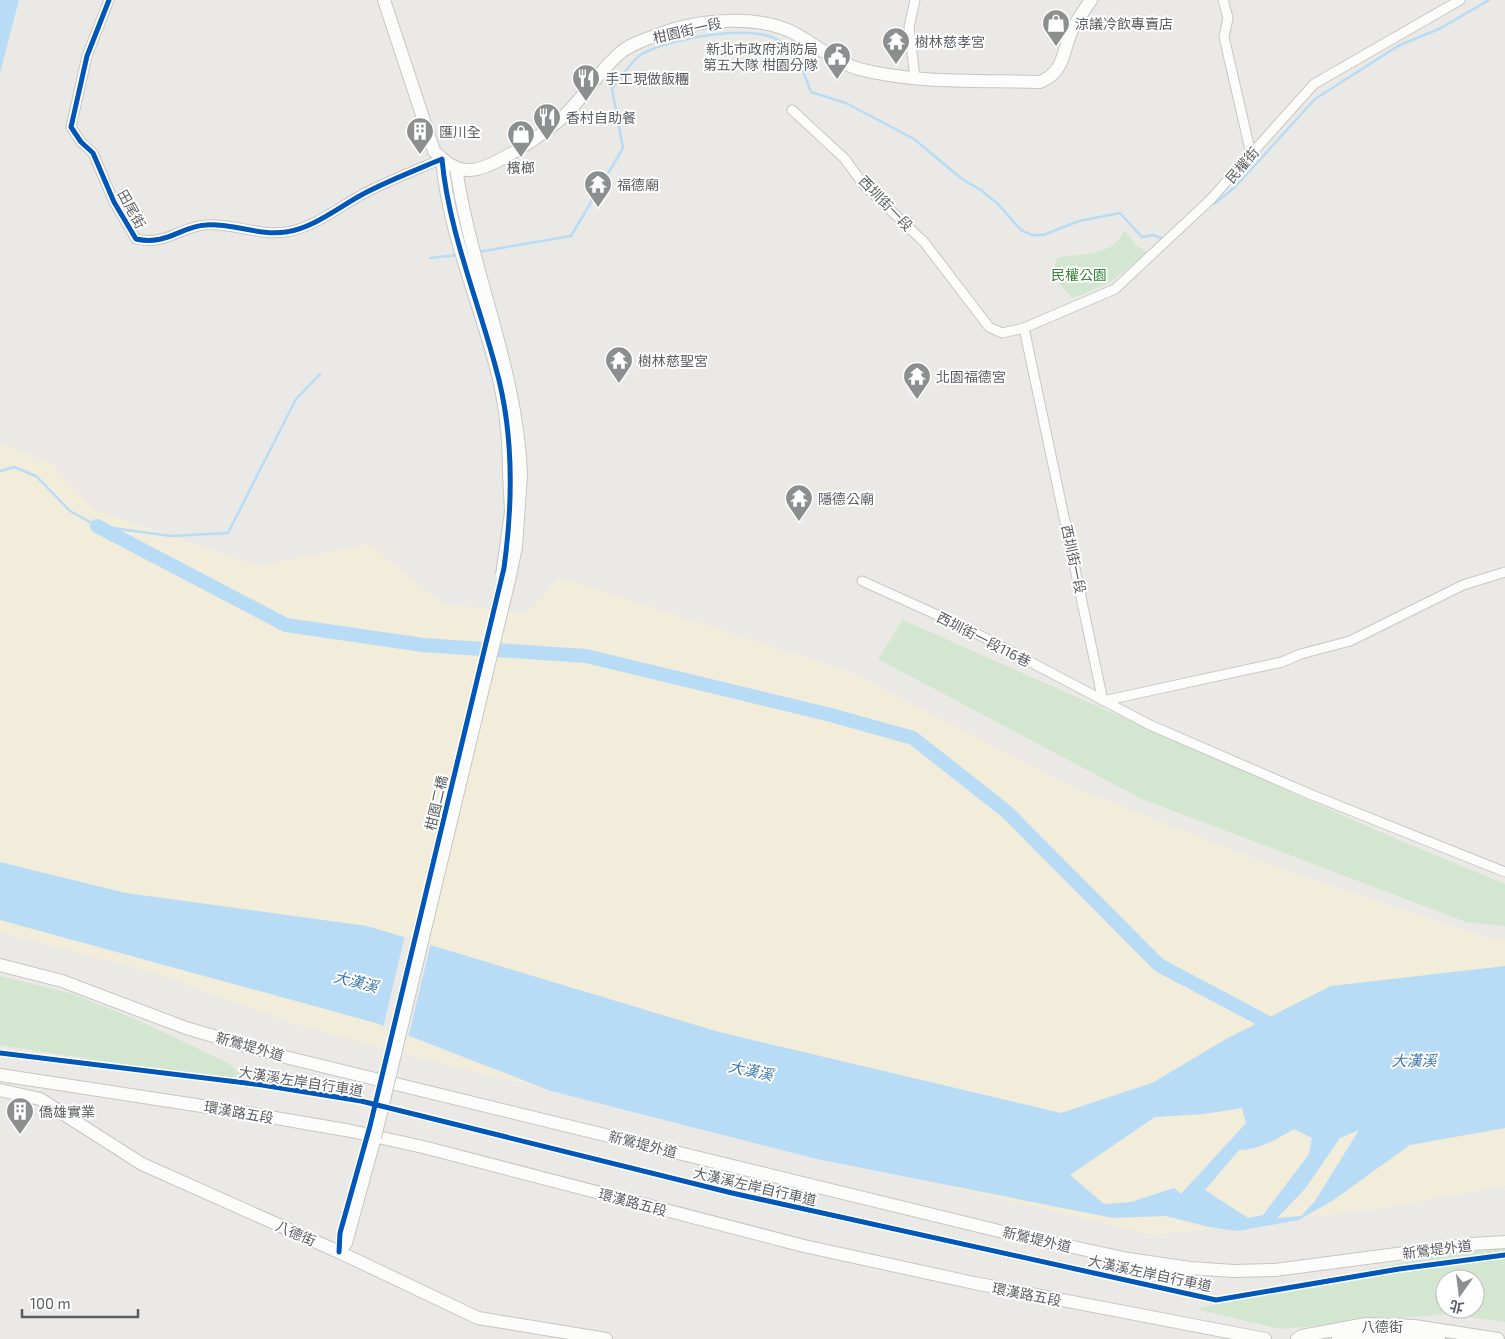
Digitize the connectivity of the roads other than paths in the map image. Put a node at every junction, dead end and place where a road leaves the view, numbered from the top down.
1 (108, 0) edge
2 (384, 0) edge
3 (915, 0) edge
4 (1092, 0) edge
5 (1223, 0) edge
6 (1460, 0) edge
7 (915, 78) junction
8 (792, 110) dead end
9 (1251, 154) junction
10 (442, 159) junction
11 (456, 168) junction
12 (1024, 328) junction
13 (515, 474) junction
14 (1505, 572) edge
15 (862, 580) dead end
16 (1103, 701) junction
17 (1505, 872) edge
18 (0, 965) edge
19 (0, 1075) edge
20 (0, 1090) edge
21 (371, 1136) junction
22 (1505, 1242) edge
23 (339, 1252) junction
24 (1366, 1324) junction
25 (1505, 1332) edge
26 (606, 1339) edge
27 (1265, 1339) edge
28 (1297, 1339) edge
29 (1338, 1339) edge
30 (1439, 1339) edge
31 (1498, 1339) edge

1 - 10 street, 田尾街
2 - 10 street
3 - 7 street
4 - 7 street, 柑園街一段
5 - 9 street
6 - 9 street, 民權街
7 - 11 street, 柑園街一段
8 - 12 street, 西圳街一段
9 - 12 street, 民權街
10 - 11 street
10 - 13 street
11 - 13 street
12 - 16 street, 西圳街一段
13 - 21 street, 柑園二橋, bridge
14 - 16 street
15 - 16 street, 西圳街一段116巷
16 - 17 street, 西圳街一段116巷
18 - 22 street, 新鶯堤外道
19 - 21 street, 環漢路五段
20 - 23 street, 八德街
21 - 23 street, 柑園二橋
21 - 27 street, 環漢路五段
23 - 26 street, 八德街
24 - 25 street
24 - 28 street, 八德街
24 - 31 street, 八德街
29 - 30 street, 八德街

